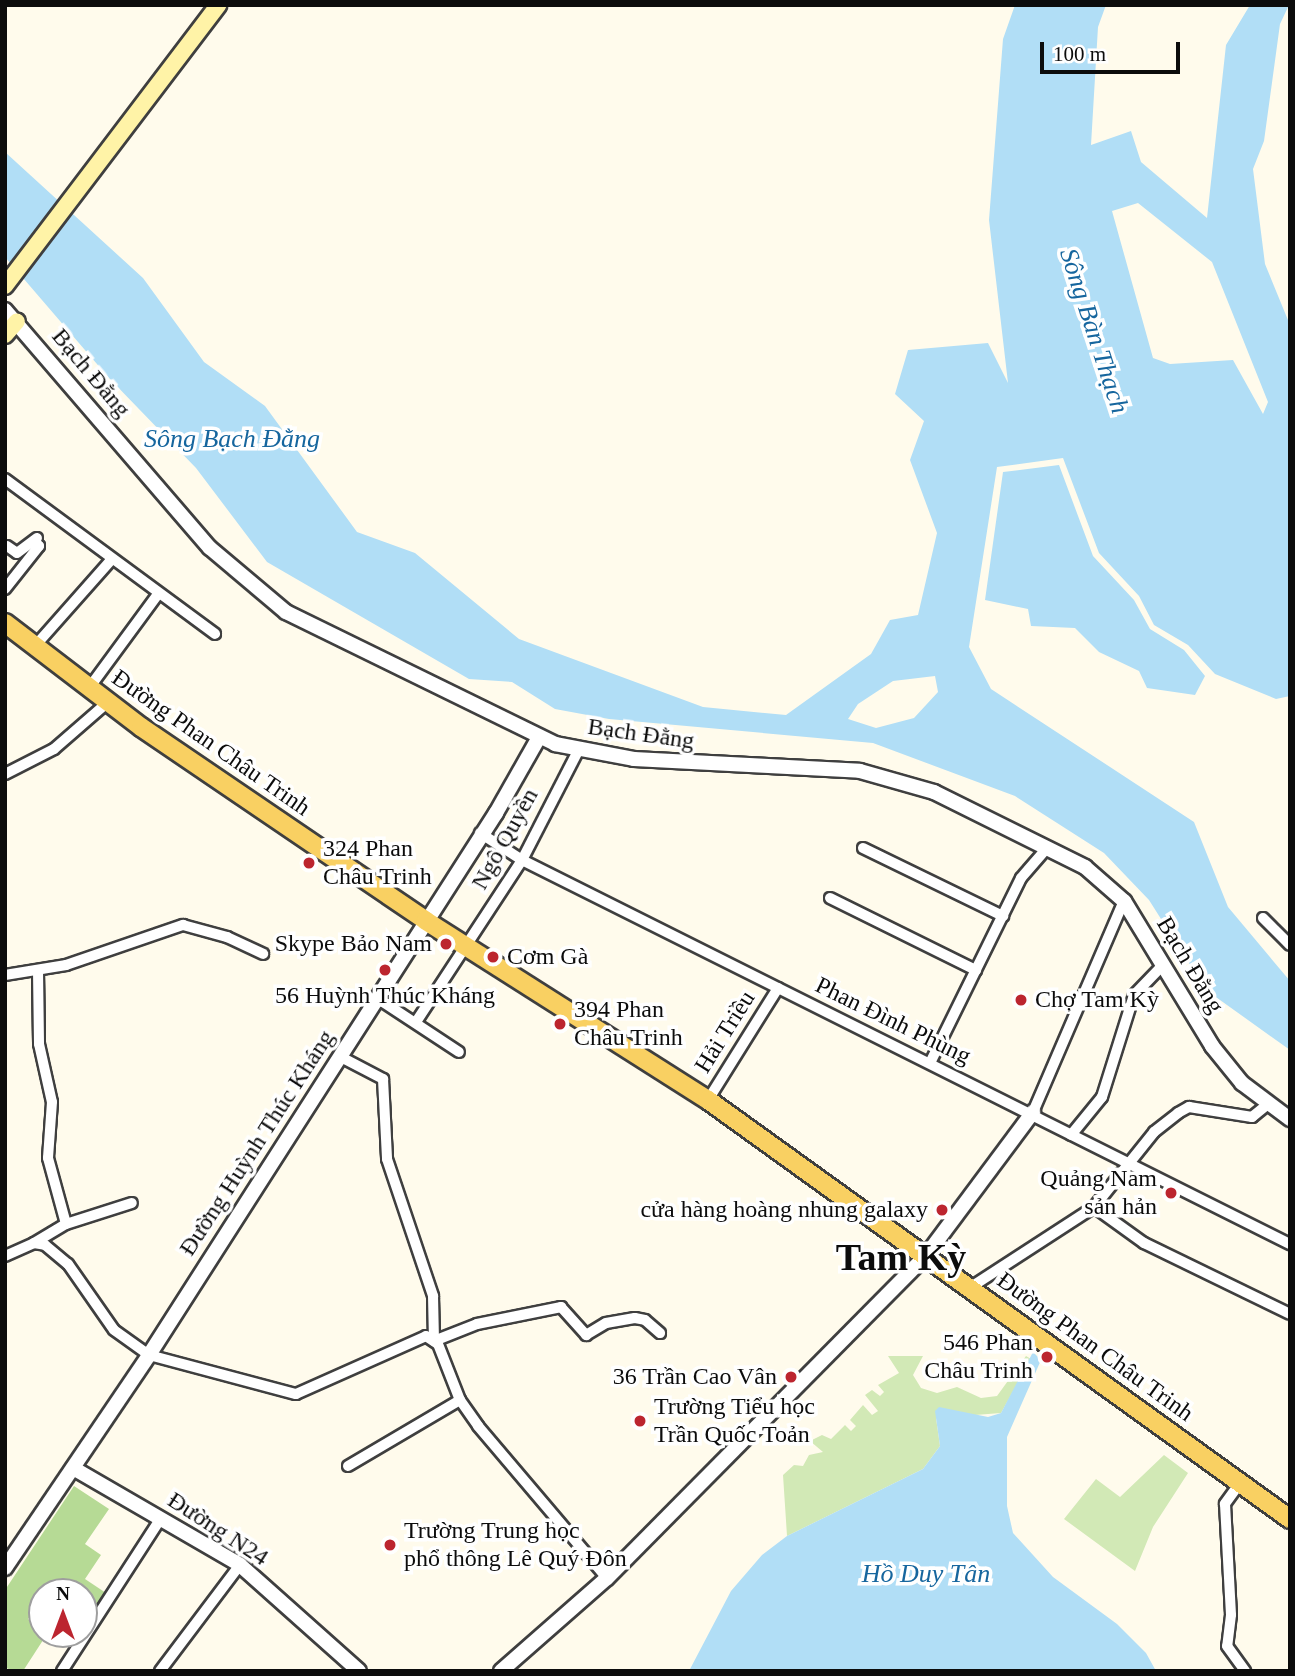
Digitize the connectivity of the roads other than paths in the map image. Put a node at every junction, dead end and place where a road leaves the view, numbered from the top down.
1 (218, 5) edge
2 (5, 286) edge
3 (11, 315) edge
4 (5, 335) edge
5 (5, 478) edge
6 (7, 546) edge
7 (111, 560) junction
8 (5, 589) edge
9 (158, 594) junction
10 (5, 623) edge
11 (215, 634) dead end
12 (35, 646) junction
13 (89, 688) junction
14 (108, 702) junction
15 (538, 738) junction
16 (579, 749) junction
17 (5, 774) edge
18 (480, 833) junction
19 (863, 848) dead end
20 (1047, 848) junction
21 (522, 860) junction
22 (830, 898) dead end
23 (1124, 901) junction
24 (1003, 916) junction
25 (1263, 918) dead end
26 (426, 921) junction
27 (1290, 945) edge
28 (466, 947) junction
29 (263, 954) dead end
30 (1163, 965) junction
31 (976, 970) junction
32 (38, 971) junction
33 (5, 975) edge
34 (778, 988) junction
35 (377, 998) junction
36 (416, 1022) junction
37 (458, 1052) dead end
38 (340, 1056) junction
39 (930, 1063) junction
40 (708, 1100) junction
41 (1269, 1103) junction
42 (1033, 1112) junction
43 (1290, 1119) edge
44 (1072, 1135) junction
45 (1130, 1165) junction
46 (132, 1203) dead end
47 (1094, 1207) junction
48 (66, 1224) junction
49 (34, 1243) junction
50 (1290, 1244) edge
51 (5, 1256) edge
52 (925, 1257) junction
53 (971, 1287) junction
54 (1290, 1314) edge
55 (660, 1333) dead end
56 (434, 1341) junction
57 (149, 1354) junction
58 (460, 1400) junction
59 (348, 1466) dead end
60 (73, 1468) junction
61 (1240, 1483) junction
62 (161, 1518) junction
63 (1290, 1519) edge
64 (240, 1565) junction
65 (5, 1568) edge
66 (607, 1577) junction
67 (356, 1670) edge
68 (62, 1671) edge
69 (160, 1671) edge
70 (502, 1671) edge
71 (1245, 1671) edge

1 - 2 main road
3 - 4 main road
3 - 15 street, Bạch Đằng
5 - 7 street
6 - 8 street
7 - 9 street
7 - 12 street
9 - 11 street
9 - 13 street
10 - 12 main road, Đường Phan Châu Trinh
12 - 13 main road, Đường Phan Châu Trinh
13 - 14 main road, Đường Phan Châu Trinh
14 - 17 street
14 - 26 main road, Đường Phan Châu Trinh
15 - 16 street, Bạch Đằng
15 - 18 street, Đường Huỳnh Thúc Kháng
16 - 20 street, Bạch Đằng
16 - 21 street, Ngô Quyền
18 - 21 street, Phan Đình Phùng
18 - 26 street, Đường Huỳnh Thúc Kháng
19 - 24 street
20 - 23 street, Bạch Đằng
20 - 24 street
21 - 28 street, Ngô Quyền
21 - 34 street, Phan Đình Phùng
22 - 31 street
23 - 30 street, Bạch Đằng
23 - 42 street
24 - 31 street
25 - 27 street
26 - 28 main road, Đường Phan Châu Trinh
26 - 35 street, Đường Huỳnh Thúc Kháng
28 - 36 street, Ngô Quyền
28 - 40 main road, Đường Phan Châu Trinh
29 - 32 street
30 - 41 street, Bạch Đằng
30 - 44 street
31 - 39 street
32 - 33 street
32 - 48 street
34 - 39 street, Phan Đình Phùng
34 - 40 street, Hải Triều
35 - 36 street
35 - 38 street, Đường Huỳnh Thúc Kháng
36 - 37 street
38 - 56 street
38 - 57 street, Đường Huỳnh Thúc Kháng
39 - 42 street, Phan Đình Phùng
40 - 52 main road, Đường Phan Châu Trinh
41 - 43 street, Bạch Đằng
41 - 45 street
42 - 44 street, Phan Đình Phùng
42 - 52 street
44 - 45 street, Phan Đình Phùng
45 - 47 street
45 - 50 street, Phan Đình Phùng
46 - 48 street
47 - 53 street
47 - 54 street
48 - 49 street
49 - 51 street
49 - 57 street
52 - 53 main road, Đường Phan Châu Trinh
52 - 66 street
53 - 61 main road, Đường Phan Châu Trinh
55 - 56 street
56 - 57 street
56 - 58 street
57 - 60 street, Đường Huỳnh Thúc Kháng
58 - 59 street
58 - 66 street
60 - 62 street, Đường N24
60 - 65 street, Đường Huỳnh Thúc Kháng
61 - 63 main road, Đường Phan Châu Trinh
61 - 71 street
62 - 64 street, Đường N24
62 - 68 street
64 - 67 street, Đường N24
64 - 69 street
66 - 70 street

